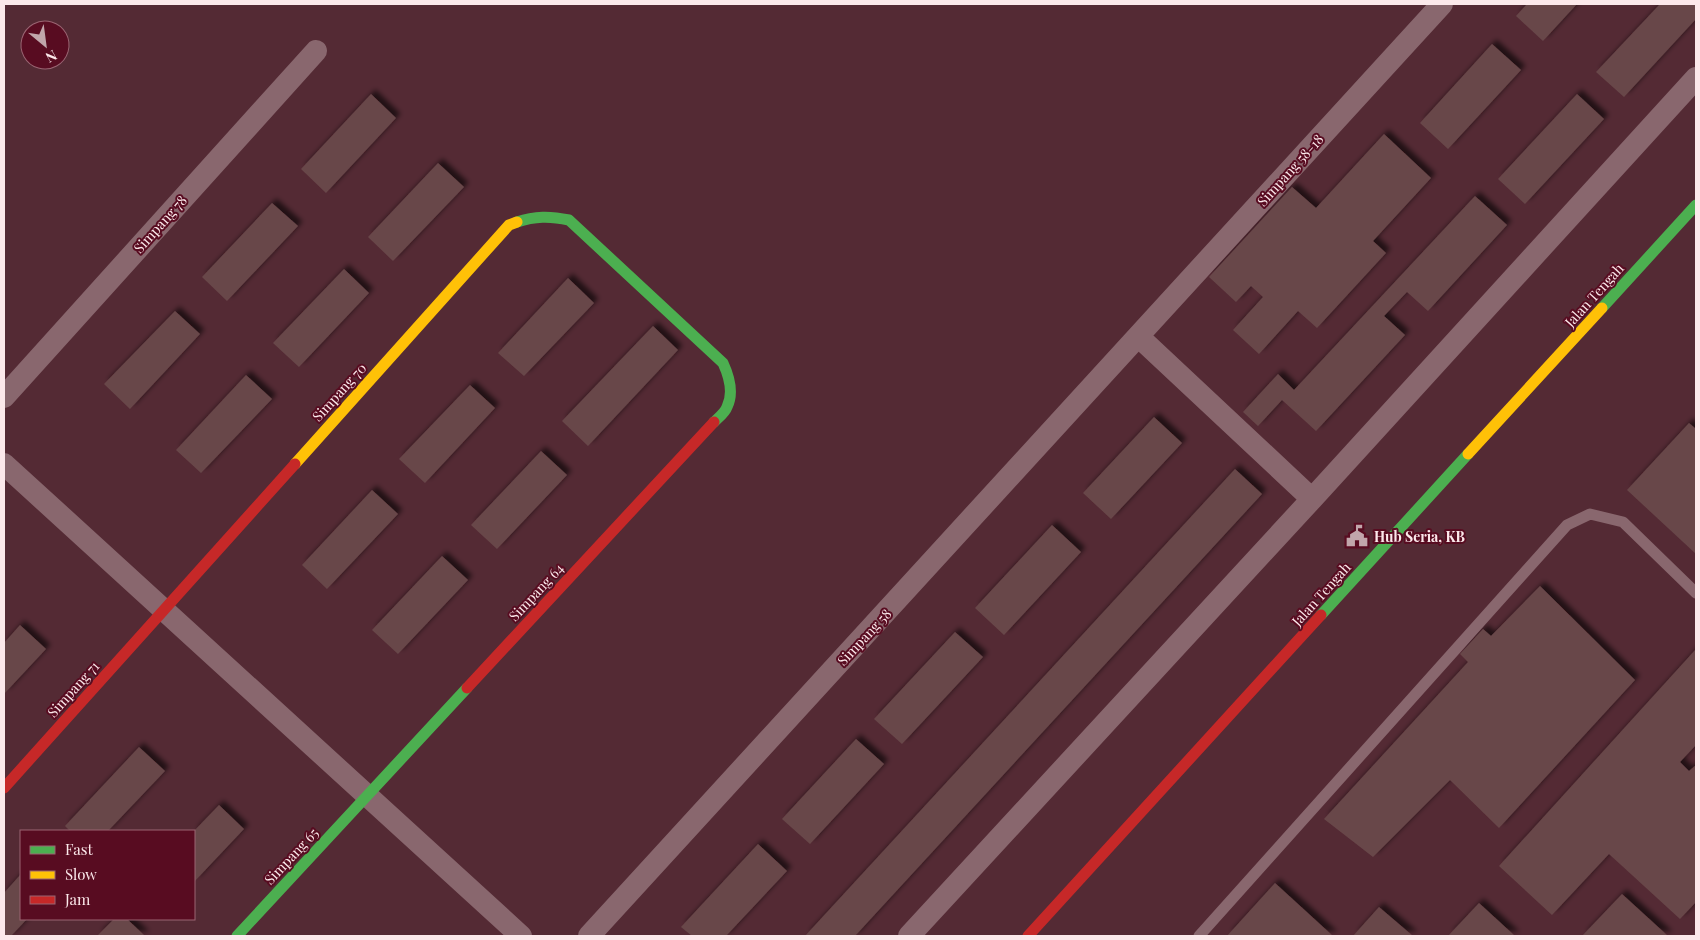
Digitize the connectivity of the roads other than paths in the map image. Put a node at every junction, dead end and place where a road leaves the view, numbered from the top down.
1 (1442, 4) edge
2 (316, 51) dead end
3 (1696, 78) edge
4 (1696, 205) edge
5 (549, 216) joint
6 (1139, 337) junction
7 (4, 397) edge
8 (4, 464) edge
9 (1312, 499) junction
10 (1696, 593) edge
11 (164, 610) junction
12 (4, 788) edge
13 (367, 796) junction
14 (237, 936) edge
15 (521, 936) edge
16 (589, 936) edge
17 (909, 936) edge
18 (1028, 936) edge
19 (1199, 936) edge

1 - 6 street, Simpang 58-18
2 - 7 street, Simpang 78
3 - 9 street
4 - 18 street, Jalan Tengah
5 - 11 street, Simpang 70
5 - 13 street, Simpang 64
6 - 9 street
6 - 16 street, Simpang 58
8 - 11 street
9 - 17 street
10 - 19 lane
11 - 12 street, Simpang 71
11 - 13 street
13 - 14 street, Simpang 65
13 - 15 street

